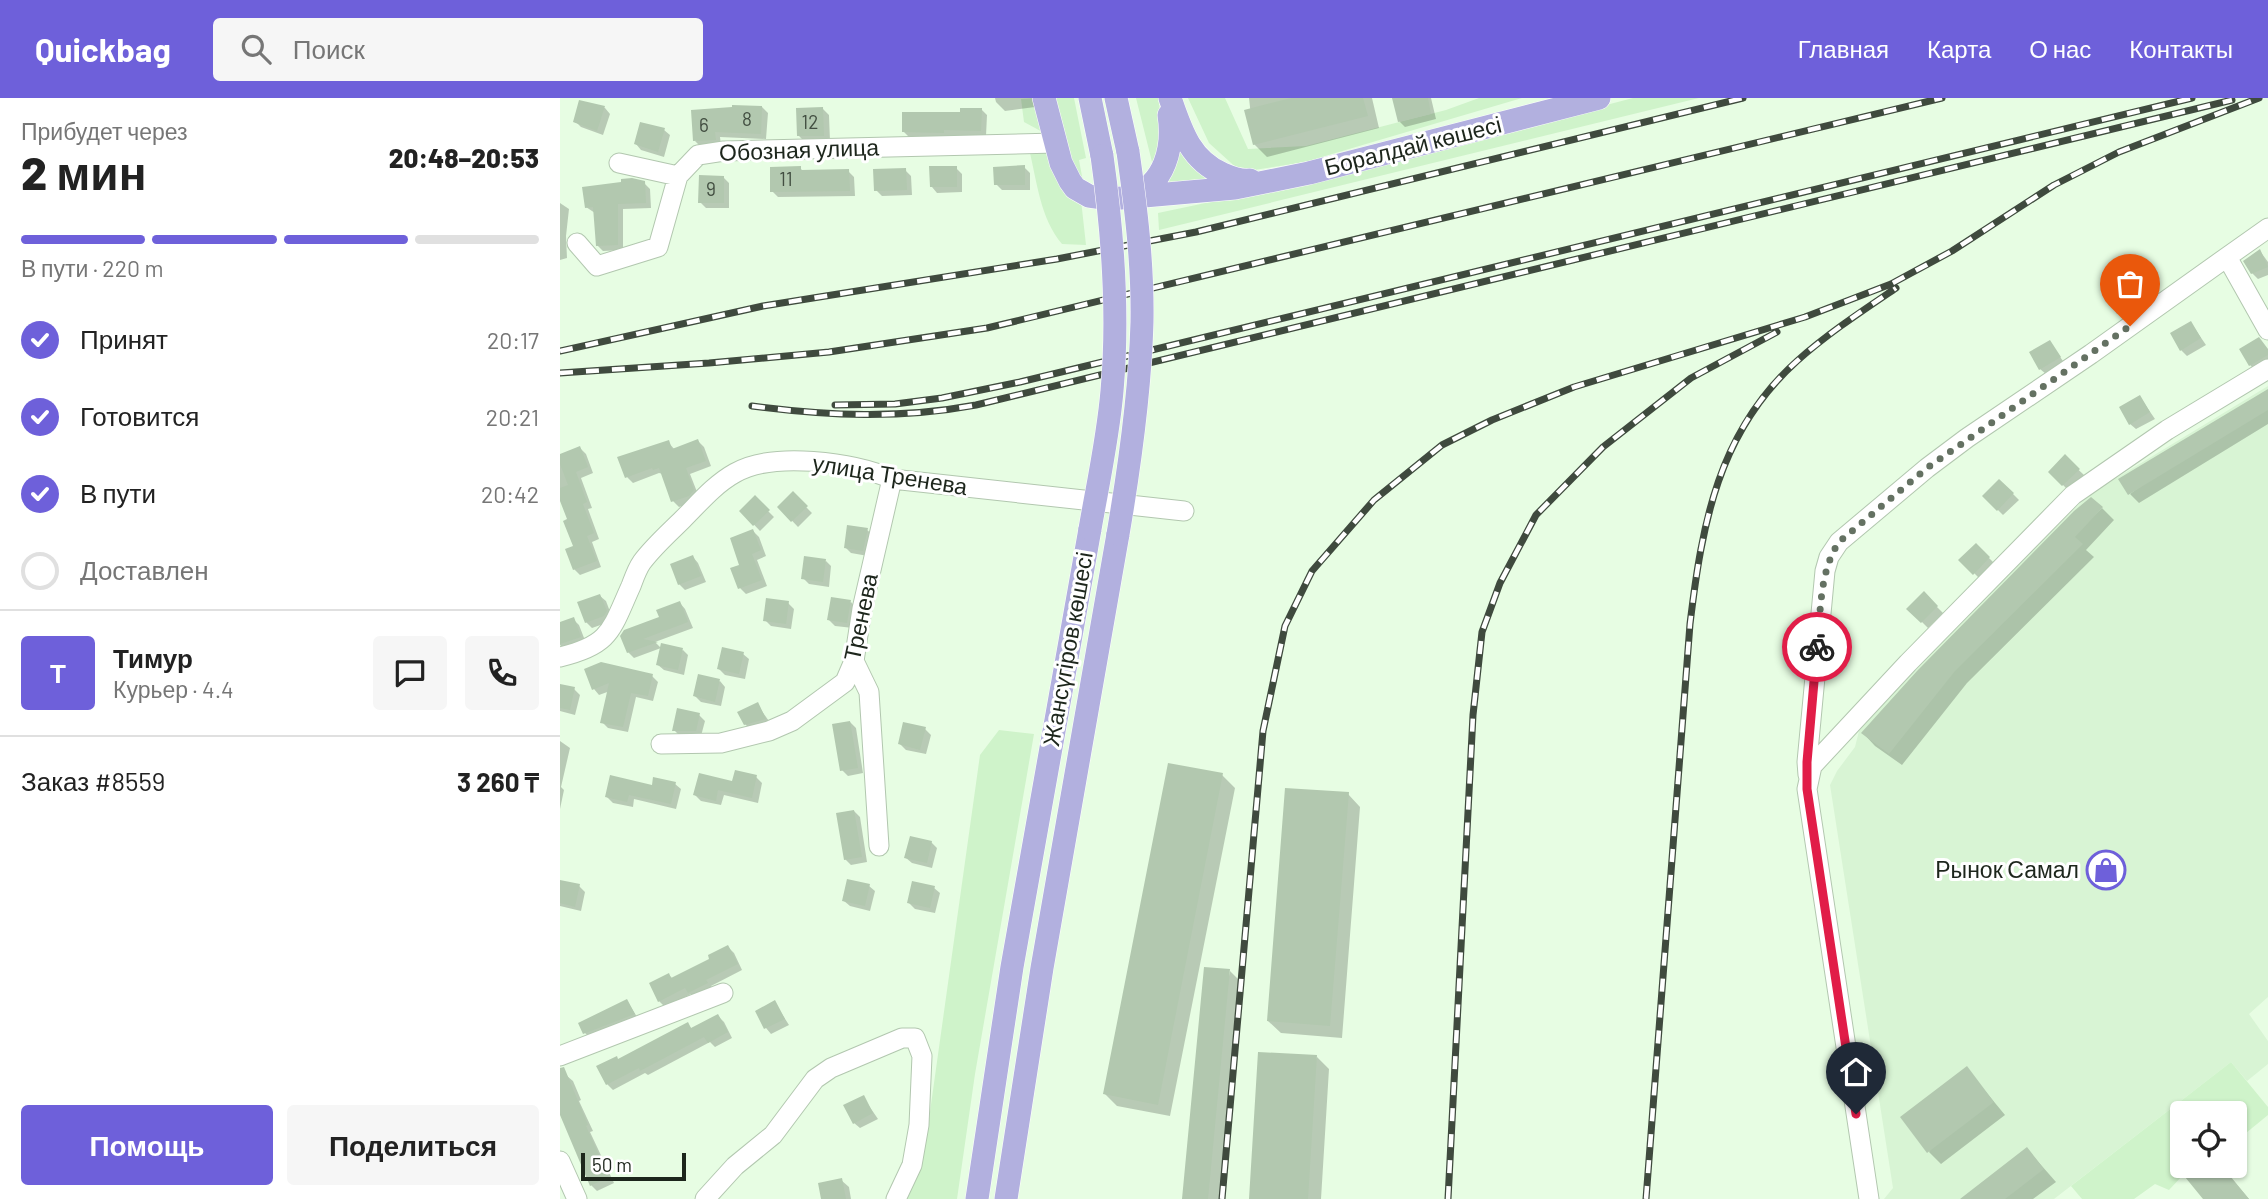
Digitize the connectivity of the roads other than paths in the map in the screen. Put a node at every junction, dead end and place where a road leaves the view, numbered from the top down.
1 (1044, 98) edge
2 (1090, 98) edge
3 (1116, 98) edge
4 (1168, 98) edge
5 (1599, 98) edge
6 (1555, 104) edge
7 (1056, 143) junction
8 (619, 163) dead end
9 (1309, 173) junction
10 (678, 176) junction
11 (1124, 198) junction
12 (2268, 228) edge
13 (577, 243) dead end
14 (2227, 257) junction
15 (2268, 330) edge
16 (2268, 369) edge
17 (892, 479) junction
18 (1184, 511) dead end
19 (560, 657) edge
20 (854, 661) junction
21 (661, 744) dead end
22 (1808, 778) junction
23 (879, 846) dead end
24 (723, 993) dead end
25 (560, 1056) edge
26 (560, 1161) edge
27 (577, 1199) edge
28 (705, 1199) edge
29 (896, 1199) edge
30 (977, 1199) edge
31 (1006, 1199) edge
32 (1869, 1199) edge

1 - 7 main road
2 - 30 main road, Жансүгіров көшесі, bridge
3 - 31 main road, Жансүгіров көшесі, bridge
4 - 9 main road
4 - 11 main road
5 - 6 main road, Боралдай көшесі
6 - 9 main road, Боралдай көшесі
7 - 10 street, Обозная улица
7 - 11 main road
8 - 10 street
9 - 11 main road
10 - 13 street
12 - 14 street
14 - 15 street
14 - 22 street
16 - 22 street
17 - 18 street, улица Тренева
17 - 19 street, улица Тренева
17 - 20 street, Тренева
20 - 21 street, Тренева
20 - 23 street
22 - 32 street
24 - 25 street
26 - 27 street
28 - 29 street

